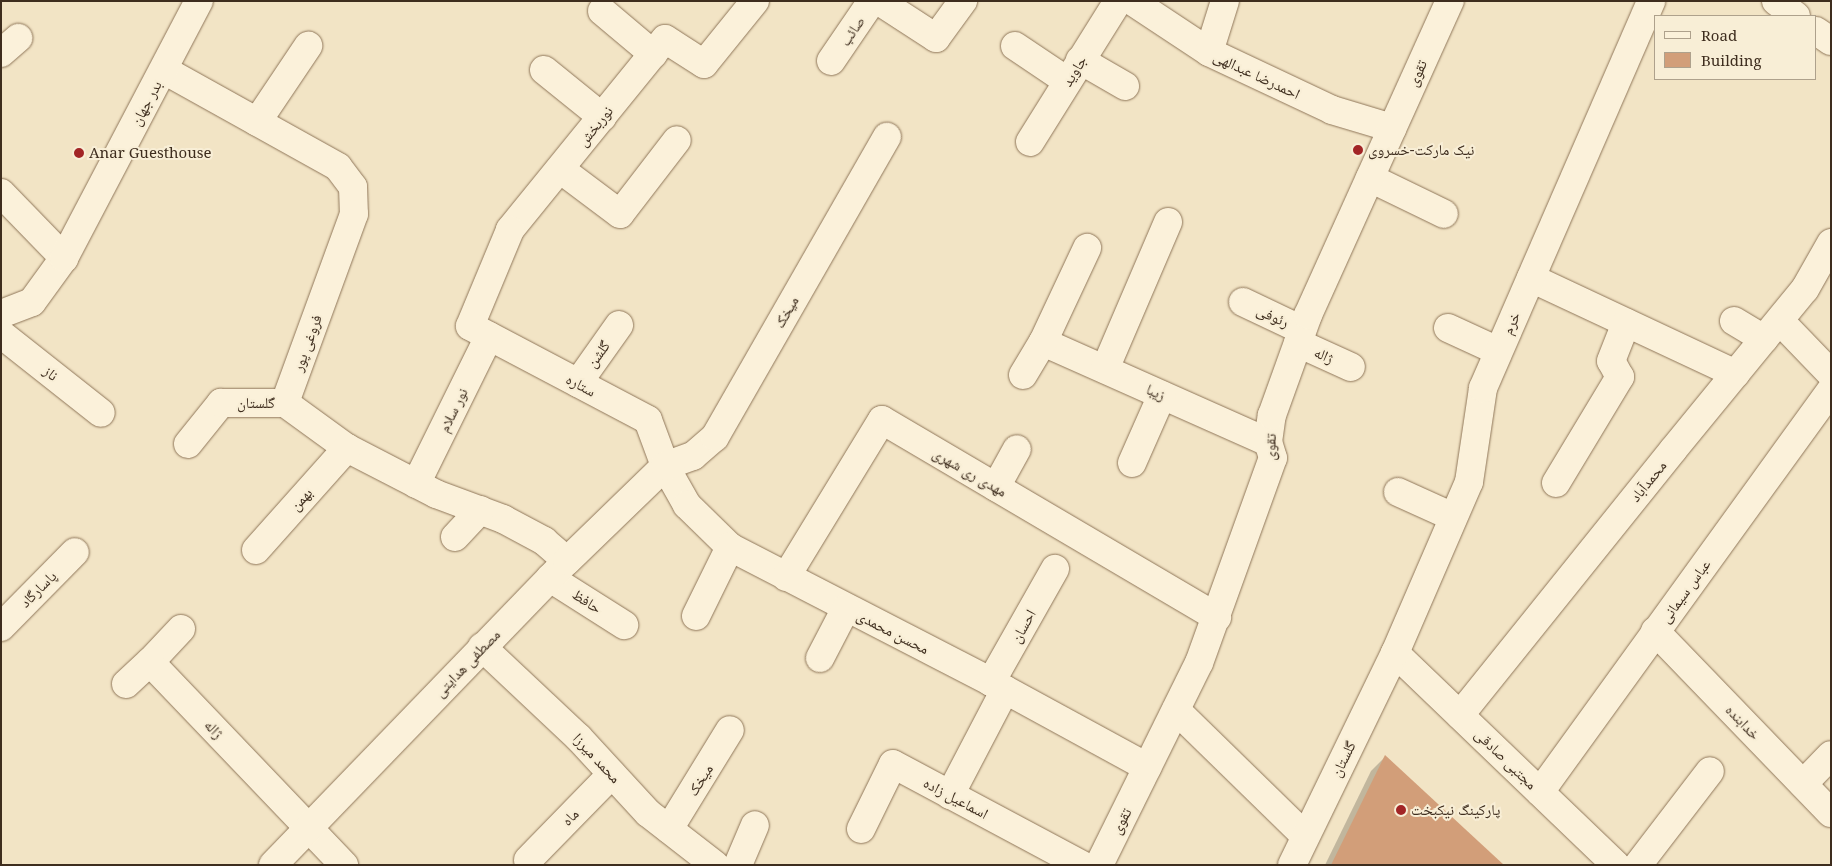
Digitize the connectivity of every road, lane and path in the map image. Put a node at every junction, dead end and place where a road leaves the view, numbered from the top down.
1 (872, 1) edge
2 (879, 1) edge
3 (963, 1) edge
4 (1118, 1) edge
5 (1132, 1) edge
6 (1225, 1) edge
7 (1652, 1) edge
8 (1776, 1) edge
9 (1448, 2) edge
10 (195, 3) edge
11 (747, 4) edge
12 (602, 10) dead end
13 (1795, 15) edge
14 (1817, 32) edge
15 (1831, 41) edge
16 (308, 46) dead end
17 (1014, 46) dead end
18 (1209, 52) junction
19 (653, 54) junction
20 (832, 61) dead end
21 (164, 70) junction
22 (544, 70) dead end
23 (1074, 71) junction
24 (1125, 86) dead end
25 (602, 117) junction
26 (258, 122) junction
27 (1392, 128) junction
28 (887, 137) dead end
29 (677, 140) dead end
30 (1030, 142) dead end
31 (560, 169) junction
32 (1370, 178) junction
33 (1, 193) edge
34 (1444, 214) dead end
35 (1168, 222) dead end
36 (1831, 243) edge
37 (1086, 248) dead end
38 (64, 258) junction
39 (1530, 278) junction
40 (1243, 302) dead end
41 (1, 314) edge
42 (1734, 321) dead end
43 (1626, 323) junction
44 (619, 325) dead end
45 (1448, 328) dead end
46 (1772, 330) junction
47 (479, 331) junction
48 (1, 334) edge
49 (1300, 336) junction
50 (1043, 342) junction
51 (1498, 351) junction
52 (1351, 367) dead end
53 (1105, 369) junction
54 (1022, 374) dead end
55 (1736, 374) junction
56 (1831, 374) edge
57 (578, 383) junction
58 (1831, 390) edge
59 (1162, 395) junction
60 (285, 403) junction
61 (102, 413) dead end
62 (1268, 442) junction
63 (188, 444) dead end
64 (347, 448) junction
65 (1017, 449) dead end
66 (1132, 463) dead end
67 (665, 466) junction
68 (1556, 483) dead end
69 (416, 484) junction
70 (996, 487) junction
71 (1398, 492) dead end
72 (480, 510) junction
73 (1453, 517) junction
74 (455, 537) dead end
75 (730, 547) junction
76 (256, 550) dead end
77 (75, 552) dead end
78 (558, 569) junction
79 (1055, 569) dead end
80 (786, 577) junction
81 (846, 608) junction
82 (696, 616) dead end
83 (1217, 617) junction
84 (624, 625) dead end
85 (1, 627) edge
86 (181, 630) dead end
87 (1655, 631) junction
88 (482, 647) junction
89 (1395, 653) junction
90 (820, 658) dead end
91 (150, 662) junction
92 (126, 684) dead end
93 (998, 686) junction
94 (1176, 710) junction
95 (1460, 716) junction
96 (730, 730) dead end
97 (1831, 755) edge
98 (1147, 766) junction
99 (1710, 771) dead end
100 (612, 774) junction
101 (1803, 784) junction
102 (1540, 792) junction
103 (950, 795) junction
104 (1831, 812) edge
105 (755, 826) dead end
106 (309, 828) junction
107 (860, 829) dead end
108 (669, 830) junction
109 (1306, 836) junction
110 (528, 860) dead end
111 (705, 862) edge
112 (273, 865) edge
113 (344, 865) edge
114 (738, 865) edge
115 (1082, 865) edge
116 (1099, 865) edge
117 (1292, 865) edge
118 (1616, 865) edge
119 (1638, 865) edge

1 - 20 street, صائب
2 - 3 street
4 - 23 street, جاوید
5 - 18 street, احمدرضا عبدالهی
6 - 18 street
7 - 39 street, خرم
8 - 13 street
9 - 27 street, تقوی
10 - 21 street, بدر جهان
11 - 19 street, نوربخش
12 - 19 street
14 - 15 street
16 - 26 street
17 - 23 street
18 - 27 street, احمدرضا عبدالهی
19 - 25 street, نوربخش
21 - 26 street, فروغی پور
21 - 38 street, بدر جهان
22 - 25 street
23 - 24 street
23 - 30 street, جاوید
25 - 31 street, نوربخش
26 - 60 street, فروغی پور
27 - 32 street, تقوی
28 - 67 street, میخک
29 - 31 street
31 - 47 street, نوربخش
32 - 34 street
32 - 49 street, تقوی
33 - 38 street
35 - 53 street
36 - 46 street, محمدآباد
37 - 50 street
38 - 41 street, بدر جهان
39 - 43 street
39 - 51 street, خرم
40 - 49 street, رئوفی
42 - 46 street
43 - 55 street
43 - 68 street
44 - 57 street, گلشن
45 - 51 street
46 - 55 street, محمدآباد
46 - 56 street
47 - 57 street, ستاره
47 - 69 street, نور سلام
48 - 61 street, ناز
49 - 52 street, ژاله
49 - 62 street, تقوی
50 - 53 street, زیبا
50 - 54 street
51 - 73 street, خرم
53 - 59 street, زیبا
55 - 95 street, محمدآباد
57 - 67 street, ستاره
58 - 87 street, عباس سیمانی
59 - 62 street, زیبا
59 - 66 street
60 - 63 street, گلستان
60 - 64 street
62 - 83 street, تقوی
64 - 69 street
64 - 76 street, بهمن
65 - 70 street
67 - 75 street, محسن محمدی
67 - 78 street, مصطفی هدایتی
69 - 72 street
70 - 80 street, مهدی ری شهری
70 - 83 street, مهدی ری شهری
71 - 73 street
72 - 74 street
72 - 78 street
73 - 89 street, خرم
75 - 80 street, محسن محمدی
75 - 82 street
77 - 85 street, پاسارگاد
78 - 84 street, حافظ
78 - 88 street, مصطفی هدایتی
79 - 93 street, احسان
80 - 81 street, محسن محمدی
81 - 90 street
81 - 93 street, محسن محمدی
83 - 94 street, تقوی
86 - 91 street
87 - 101 street, خدابنده
87 - 102 street, عباس سیمانی
88 - 100 street, محمد میرزا
88 - 106 street, مصطفی هدایتی
89 - 95 street, مجتبی صادقی
89 - 109 street, گلستان
91 - 92 street
91 - 106 street, ژاله
93 - 98 street, محسن محمدی
93 - 103 street, احسان
94 - 98 street, تقوی
94 - 109 street
95 - 102 street, مجتبی صادقی
96 - 108 street, میخک
97 - 101 street
98 - 116 street, تقوی
99 - 119 street
100 - 108 street, محمد میرزا
100 - 110 street, ماه
101 - 104 street, خدابنده
102 - 118 street, مجتبی صادقی
103 - 107 street, اسماعیل زاده
103 - 115 street, اسماعیل زاده
105 - 114 street
106 - 112 street, مصطفی هدایتی
106 - 113 street, ژاله
108 - 111 street, محمد میرزا
109 - 117 street, گلستان

